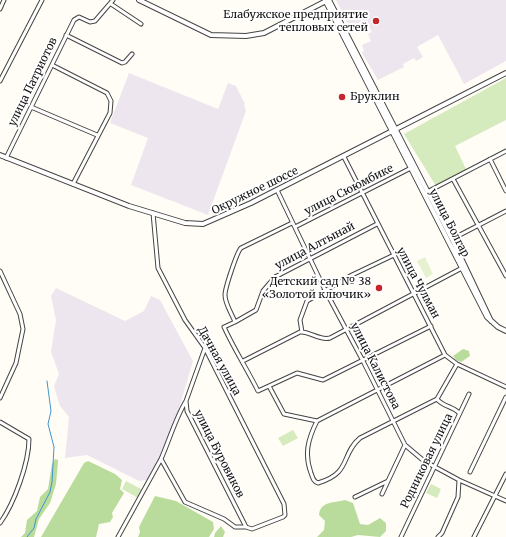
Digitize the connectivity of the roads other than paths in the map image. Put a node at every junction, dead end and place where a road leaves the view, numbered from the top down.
1 (4, 0) edge
2 (42, 0) edge
3 (113, 0) edge
4 (139, 0) edge
5 (327, 0) edge
6 (111, 4) junction
7 (0, 8) edge
8 (141, 24) dead end
9 (67, 35) junction
10 (132, 54) dead end
11 (52, 66) junction
12 (506, 73) edge
13 (0, 81) edge
14 (30, 107) junction
15 (394, 131) junction
16 (97, 135) junction
17 (506, 151) edge
18 (0, 155) edge
19 (344, 157) junction
20 (6, 158) junction
21 (490, 159) junction
22 (412, 168) junction
23 (453, 179) junction
24 (73, 184) junction
25 (277, 190) junction
26 (506, 191) edge
27 (427, 192) junction
28 (362, 194) junction
29 (506, 211) edge
30 (153, 213) junction
31 (292, 223) junction
32 (377, 224) junction
33 (478, 225) junction
34 (294, 227) junction
35 (452, 239) junction
36 (394, 255) junction
37 (310, 259) junction
38 (462, 268) junction
39 (0, 271) edge
40 (506, 276) edge
41 (325, 290) junction
42 (414, 293) junction
43 (491, 321) junction
44 (235, 322) junction
45 (431, 326) junction
46 (346, 330) junction
47 (506, 331) edge
48 (302, 332) junction
49 (205, 348) junction
50 (445, 355) junction
51 (363, 360) junction
52 (243, 361) junction
53 (457, 364) junction
54 (269, 386) junction
55 (506, 387) edge
56 (377, 389) junction
57 (469, 394) dead end
58 (506, 397) edge
59 (0, 398) edge
60 (437, 399) junction
61 (186, 401) junction
62 (459, 413) junction
63 (393, 420) junction
64 (317, 421) junction
65 (0, 422) edge
66 (405, 445) junction
67 (161, 459) junction
68 (434, 467) junction
69 (470, 472) dead end
70 (506, 474) edge
71 (459, 480) junction
72 (388, 481) junction
73 (382, 494) dead end
74 (496, 496) junction
75 (355, 497) dead end
76 (506, 501) edge
77 (0, 523) edge
78 (246, 527) junction
79 (118, 537) edge
80 (400, 537) edge
81 (438, 537) edge
82 (474, 537) edge

1 - 7 street
2 - 13 street
3 - 6 street
4 - 5 street
5 - 15 street
6 - 8 street
6 - 9 street, улица Патриотов
9 - 10 street
9 - 11 street, улица Патриотов
11 - 14 street, улица Патриотов
11 - 16 street
12 - 15 street, Окружное шоссе
14 - 16 street
14 - 20 street, улица Патриотов
15 - 19 street, Окружное шоссе
15 - 22 street, улица Болгар
15 - 27 street, улица Болгар
16 - 24 street
17 - 21 street
18 - 20 street, Окружное шоссе
19 - 25 street, Окружное шоссе
19 - 28 street, улица Чулман
20 - 24 street, Окружное шоссе
21 - 23 street
21 - 26 street
22 - 28 street, улица Сююмбике
22 - 38 street, улица Болгар
23 - 27 street
23 - 33 street
24 - 30 street, Окружное шоссе
25 - 30 street, Окружное шоссе
25 - 31 street, улица Калистова
27 - 35 street, улица Болгар
28 - 32 street, улица Чулман
28 - 34 street, улица Сююмбике
29 - 33 street
30 - 49 street, Дачная улица
31 - 34 street, улица Калистова
31 - 44 street
32 - 36 street, улица Чулман
32 - 37 street, улица Алтынай
33 - 35 street
33 - 40 street
34 - 37 street, улица Калистова
35 - 43 street, улица Болгар
36 - 41 street
36 - 42 street, улица Чулман
37 - 41 street, улица Калистова
37 - 44 street, улица Алтынай
38 - 42 street
38 - 43 street, улица Болгар
39 - 59 street
41 - 46 street, улица Калистова
41 - 48 street
42 - 45 street, улица Чулман
42 - 46 street
43 - 47 street, улица Болгар
44 - 52 street
45 - 50 street, улица Чулман
45 - 51 street
46 - 48 street
46 - 51 street, улица Калистова
48 - 52 street
49 - 61 street, улица Буровиков
49 - 78 street, Дачная улица
50 - 53 street, улица Чулман
50 - 56 street
51 - 54 street
51 - 56 street, улица Калистова
52 - 54 street
53 - 55 street, улица Чулман
53 - 60 street
54 - 64 street
56 - 63 street, улица Калистова
56 - 64 street
57 - 62 street, Родниковая улица
58 - 69 street
60 - 62 street
60 - 63 street
61 - 67 street
61 - 78 street, улица Буровиков
62 - 68 street, Родниковая улица
63 - 64 street
63 - 66 street, улица Калистова
65 - 77 street
66 - 68 street, улица Калистова
66 - 72 street
67 - 78 street
67 - 79 street
68 - 71 street, улица Калистова
68 - 80 street, Родниковая улица
70 - 74 street
71 - 74 street, улица Калистова
71 - 81 street
72 - 73 street
72 - 75 street
74 - 76 street, улица Калистова
74 - 82 street

